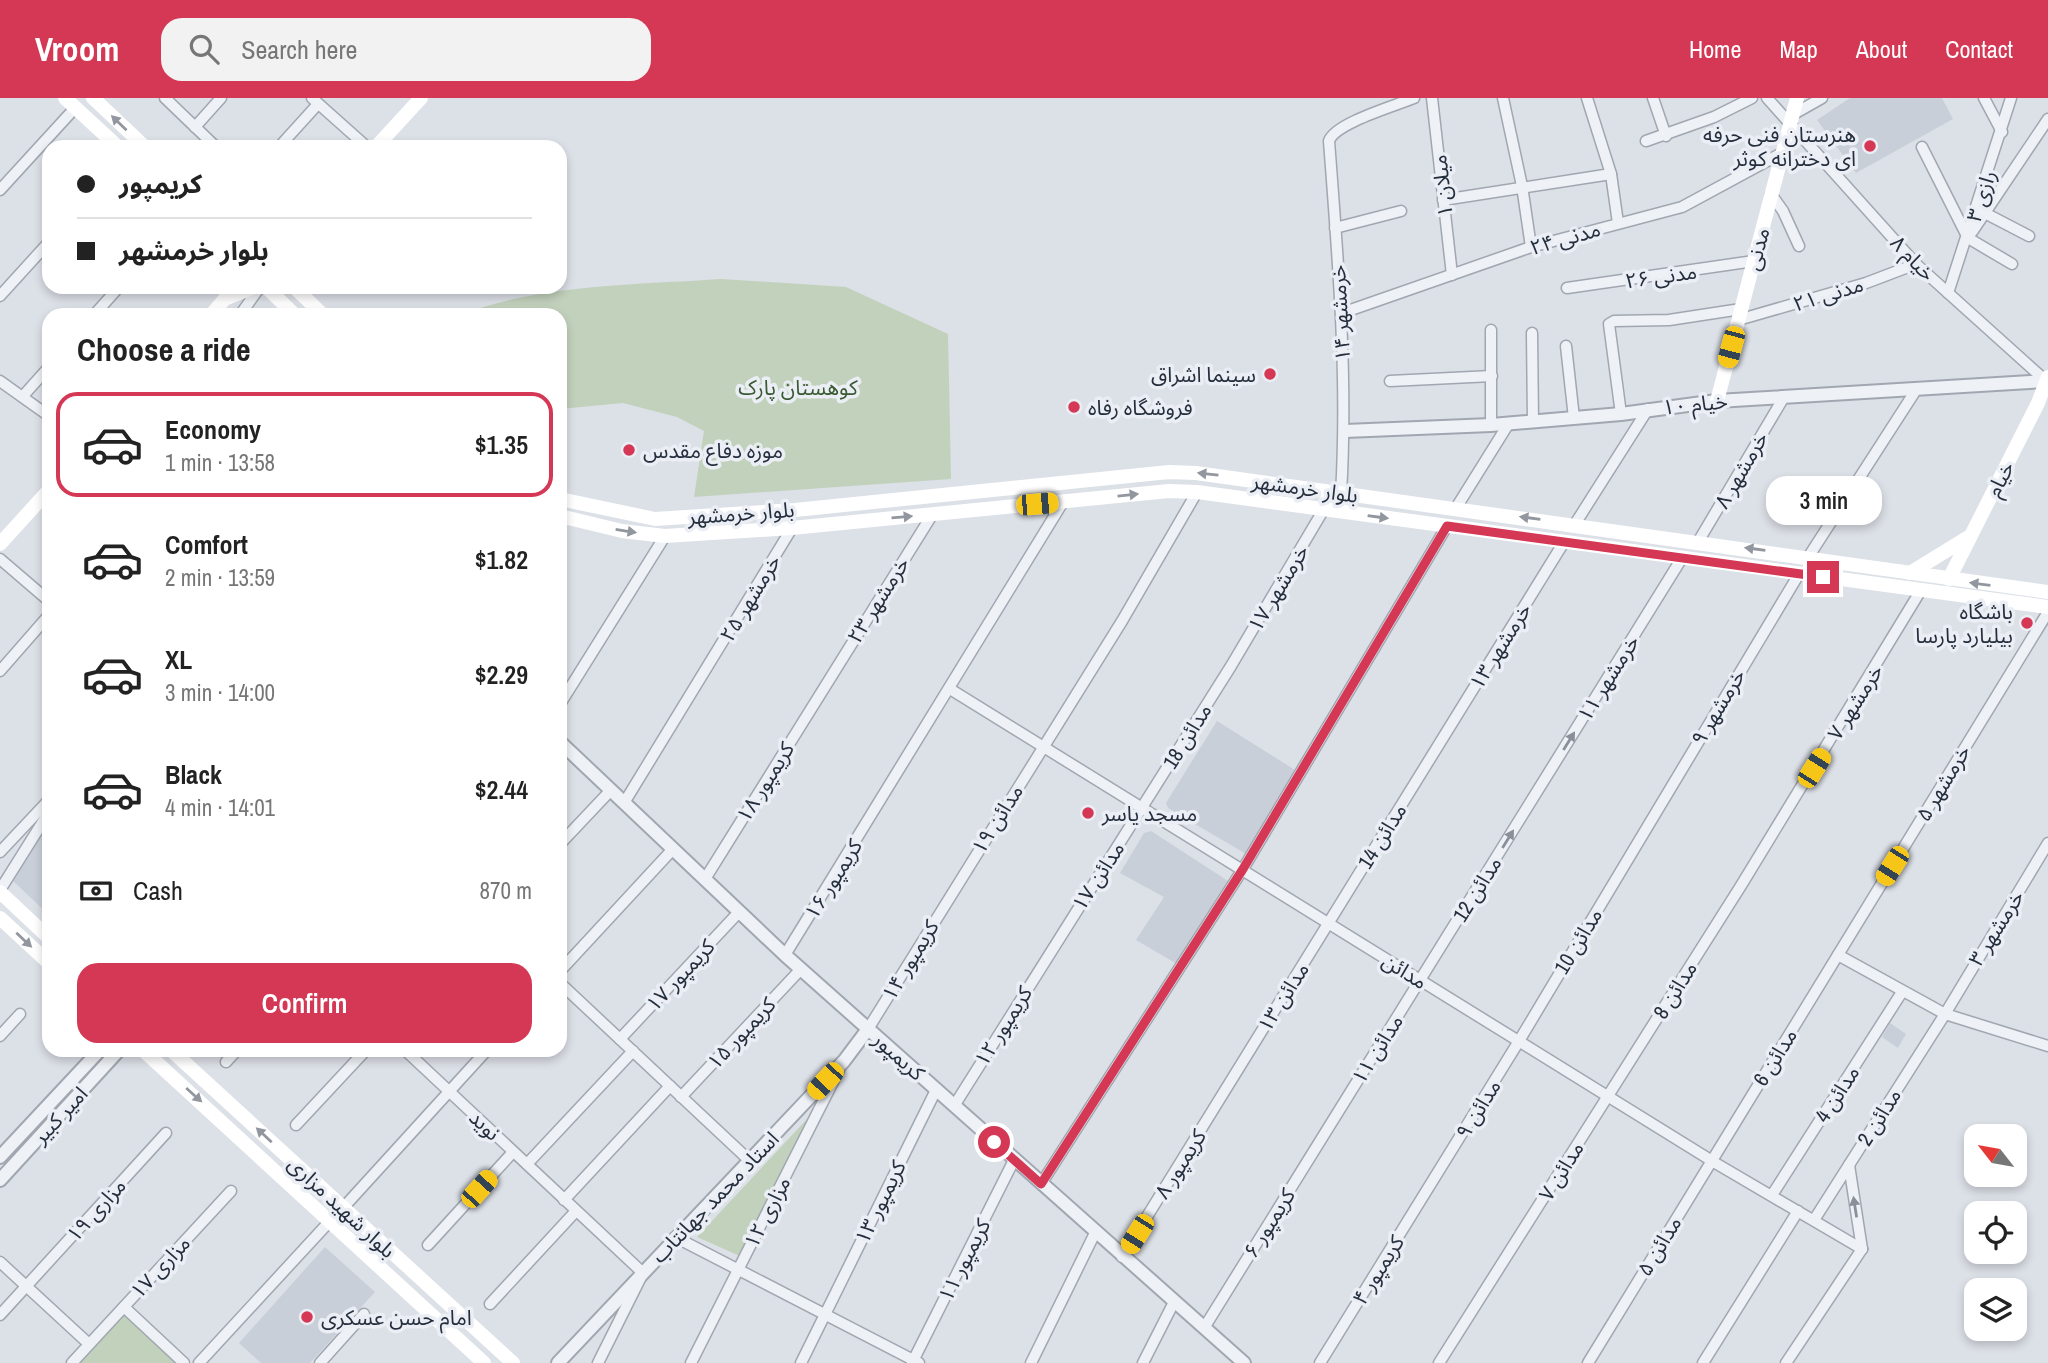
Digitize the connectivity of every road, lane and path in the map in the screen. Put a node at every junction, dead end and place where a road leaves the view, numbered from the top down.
1 (165, 98) edge
2 (221, 98) edge
3 (421, 98) edge
4 (1414, 98) edge
5 (1433, 98) edge
6 (1503, 98) edge
7 (1587, 98) edge
8 (1653, 98) edge
9 (1752, 98) edge
10 (1767, 98) edge
11 (1797, 98) edge
12 (1822, 98) edge
13 (1984, 98) edge
14 (2011, 98) edge
15 (97, 99) edge
16 (315, 101) edge
17 (70, 103) edge
18 (2048, 119) edge
19 (1791, 120) junction
20 (195, 127) junction
21 (2002, 132) junction
22 (1666, 136) junction
23 (206, 138) edge
24 (110, 140) edge
25 (138, 140) edge
26 (284, 140) edge
27 (359, 140) edge
28 (382, 140) edge
29 (1646, 141) dead end
30 (1922, 147) dead end
31 (1782, 153) junction
32 (1611, 174) junction
33 (1522, 186) junction
34 (0, 190) edge
35 (1771, 194) junction
36 (1443, 200) junction
37 (1401, 211) dead end
38 (1980, 211) junction
39 (1618, 223) junction
40 (1335, 228) junction
41 (2029, 236) dead end
42 (1968, 238) junction
43 (1798, 246) dead end
44 (1531, 247) junction
45 (42, 250) edge
46 (1754, 261) junction
47 (1916, 264) junction
48 (2012, 264) dead end
49 (1452, 275) junction
50 (1567, 288) dead end
51 (1948, 293) junction
52 (113, 294) edge
53 (229, 294) edge
54 (273, 294) edge
55 (302, 294) edge
56 (0, 296) edge
57 (100, 308) edge
58 (217, 308) edge
59 (288, 308) edge
60 (316, 308) edge
61 (1342, 313) junction
62 (1740, 315) junction
63 (1491, 330) dead end
64 (1532, 333) dead end
65 (1566, 346) dead end
66 (42, 375) edge
67 (1492, 376) junction
68 (2047, 379) edge
69 (0, 381) edge
70 (1390, 381) dead end
71 (1916, 390) junction
72 (23, 396) junction
73 (1784, 397) junction
74 (1717, 401) junction
75 (2043, 406) edge
76 (1648, 409) junction
77 (42, 411) edge
78 (1620, 414) junction
79 (1574, 418) junction
80 (1533, 422) junction
81 (1509, 423) junction
82 (1491, 425) junction
83 (1345, 431) junction
84 (1197, 492) junction
85 (1341, 494) junction
86 (42, 498) edge
87 (567, 500) edge
88 (1063, 502) junction
89 (855, 504) junction
90 (1457, 508) junction
91 (1324, 509) junction
92 (932, 515) junction
93 (567, 518) edge
94 (856, 522) junction
95 (1575, 524) junction
96 (1447, 526) junction
97 (792, 528) junction
98 (1640, 534) junction
99 (664, 536) junction
100 (1971, 536) junction
101 (1564, 542) junction
102 (1698, 542) junction
103 (0, 544) edge
104 (1633, 551) junction
105 (1809, 556) junction
106 (1682, 558) junction
107 (0, 559) edge
108 (1909, 573) junction
109 (1799, 574) junction
110 (1949, 579) junction
111 (1921, 590) junction
112 (2048, 592) edge
113 (42, 595) edge
114 (2048, 610) edge
115 (42, 623) edge
116 (1231, 666) joint
117 (0, 671) edge
118 (825, 685) joint
119 (950, 689) junction
120 (567, 693) edge
121 (1042, 746) junction
122 (567, 749) edge
123 (1436, 750) joint
124 (611, 790) junction
125 (1533, 799) joint
126 (624, 803) junction
127 (1142, 806) junction
128 (42, 807) edge
129 (42, 823) edge
130 (567, 837) edge
131 (1637, 841) joint
132 (2048, 843) edge
133 (673, 849) junction
134 (0, 852) edge
135 (1243, 869) junction
136 (705, 879) junction
137 (1742, 884) joint
138 (0, 891) edge
139 (952, 892) joint
140 (739, 912) junction
141 (0, 918) edge
142 (1329, 923) junction
143 (42, 931) edge
144 (1053, 946) joint
145 (786, 955) junction
146 (1838, 955) junction
147 (42, 957) edge
148 (567, 963) edge
149 (801, 969) junction
150 (1420, 980) junction
151 (567, 990) edge
152 (1902, 992) junction
153 (20, 1014) dead end
154 (1945, 1014) junction
155 (868, 1029) junction
156 (0, 1035) edge
157 (620, 1039) junction
158 (1520, 1041) junction
159 (2048, 1046) edge
160 (633, 1051) junction
161 (93, 1057) edge
162 (113, 1057) edge
163 (151, 1057) edge
164 (179, 1057) edge
165 (231, 1057) edge
166 (359, 1057) edge
167 (413, 1057) edge
168 (481, 1057) edge
169 (844, 1061) junction
170 (226, 1062) dead end
171 (1238, 1070) joint
172 (670, 1086) junction
173 (936, 1090) junction
174 (449, 1091) junction
175 (1608, 1096) junction
176 (681, 1097) junction
177 (954, 1106) junction
178 (1335, 1118) joint
179 (296, 1125) dead end
180 (166, 1133) dead end
181 (513, 1152) junction
182 (0, 1157) edge
183 (1014, 1160) junction
184 (1711, 1160) junction
185 (750, 1161) junction
186 (527, 1164) junction
187 (1849, 1165) junction
188 (1436, 1176) joint
189 (0, 1180) edge
190 (1041, 1184) junction
191 (230, 1191) dead end
192 (1772, 1195) junction
193 (564, 1200) junction
194 (342, 1208) junction
195 (576, 1211) junction
196 (1798, 1211) junction
197 (1814, 1220) junction
198 (330, 1221) junction
199 (1095, 1233) junction
200 (675, 1237) junction
201 (428, 1245) dead end
202 (1862, 1249) junction
203 (1122, 1257) junction
204 (0, 1262) edge
205 (738, 1270) junction
206 (643, 1273) junction
207 (418, 1277) junction
208 (26, 1286) junction
209 (405, 1291) junction
210 (1174, 1302) junction
211 (490, 1304) dead end
212 (124, 1307) junction
213 (364, 1314) dead end
214 (0, 1315) edge
215 (825, 1315) junction
216 (1204, 1328) junction
217 (89, 1344) junction
218 (915, 1362) edge
219 (72, 1363) edge
220 (184, 1363) edge
221 (199, 1363) edge
222 (320, 1363) edge
223 (484, 1363) edge
224 (513, 1363) edge
225 (558, 1363) edge
226 (598, 1363) edge
227 (691, 1363) edge
228 (801, 1363) edge
229 (1031, 1363) edge
230 (1143, 1363) edge
231 (1244, 1363) edge
232 (1320, 1363) edge
233 (1438, 1363) edge
234 (1588, 1363) edge
235 (1703, 1363) edge
236 (1786, 1363) edge

1 - 20 street
2 - 20 street
3 - 28 main road
4 - 40 street, خرمشهر ۱۴
5 - 36 street, میلان ۱
6 - 33 street
7 - 32 street
8 - 22 street
9 - 22 street
10 - 19 street, خیام ۸
11 - 19 main road, مدنی
12 - 19 street
13 - 21 street
14 - 21 street, رازی ۳
25 -> 15 main road
16 - 26 street
16 - 27 street
17 - 24 main road
17 - 34 street
18 - 38 street
19 - 31 main road, مدنی
19 - 47 street, خیام ۸
20 - 23 street
21 - 38 street, رازی ۳
22 - 29 street
30 - 42 street
31 - 35 main road, مدنی
31 - 39 street, مدنی ۲۴
32 - 33 street
32 - 39 street
33 - 36 street
33 - 44 street
35 - 43 street
35 - 46 main road, مدنی
36 - 49 street, میلان ۱
37 - 40 street
38 - 41 street
38 - 42 street, رازی ۳
39 - 44 street, مدنی ۲۴
40 - 61 street, خرمشهر ۱۴
42 - 48 street
42 - 51 street, رازی ۳
44 - 49 street, مدنی ۲۴
45 - 56 street
46 - 50 street, مدنی ۲۶
46 - 62 main road, مدنی
47 - 51 street, خیام ۸
47 - 62 street, مدنی ۲۱
49 - 61 street, مدنی ۲۴
51 - 68 street, خیام ۸
52 - 57 street
53 - 58 main road
54 - 59 main road
55 - 60 main road
61 - 83 street, خرمشهر ۱۴
62 - 74 main road, مدنی
62 - 78 street, مدنی ۲۱
63 - 67 street
64 - 80 street
65 - 79 street
66 - 72 street
67 - 70 street
67 - 82 street
68 - 71 street, خیام ۱۰
68 - 75 main road, خیام
69 - 72 street
71 - 73 street, خیام ۱۰
71 - 105 street
72 - 77 street
73 - 74 street, خیام ۱۰
73 - 102 street, خرمشهر ۸
74 - 76 street, خیام ۱۰
75 - 100 main road, خیام
76 - 78 street, خیام ۱۰
76 - 95 street
78 - 79 street, خیام ۱۰
79 - 80 street, خیام ۱۰
80 - 81 street, خیام ۱۰
81 - 82 street, خیام ۱۰
81 - 90 street
82 - 83 street, خیام ۱۰
83 - 85 street, خرمشهر ۱۴
88 -> 84 main road, بلوار خرمشهر
84 - 91 main road, بلوار خرمشهر
84 - 121 street, مدائن ۱۹
85 -> 89 main road, بلوار خرمشهر
85 - 90 main road, بلوار خرمشهر
86 - 103 main road
87 - 89 main road, بلوار خرمشهر
88 - 92 main road, بلوار خرمشهر
88 - 119 street, کریمپور ۱۶
89 - 94 main road
95 -> 90 main road, بلوار خرمشهر
91 -> 96 main road, بلوار خرمشهر
91 - 116 street, خرمشهر ۱۷
94 -> 92 main road, بلوار خرمشهر
92 - 118 street, خرمشهر ۲۳
93 -> 99 main road, بلوار خرمشهر
94 - 97 main road, بلوار خرمشهر
95 - 98 main road, بلوار خرمشهر
96 - 101 main road, بلوار خرمشهر
96 - 135 street
97 - 99 main road, بلوار خرمشهر
97 - 126 street, خرمشهر ۲۵
98 - 102 main road, بلوار خرمشهر
98 - 104 main road
99 - 120 street
100 - 108 main road
100 - 110 main road, خیام
101 - 104 main road, بلوار خرمشهر
101 - 123 street, خرمشهر ۱۳
105 -> 102 main road, بلوار خرمشهر
104 - 106 main road, بلوار خرمشهر
105 - 108 main road, بلوار خرمشهر
106 - 109 main road, بلوار خرمشهر
125 -> 106 street, خرمشهر ۱۱
107 - 113 street
108 - 110 main road, بلوار خرمشهر
109 - 111 main road, بلوار خرمشهر
109 - 131 street, خرمشهر ۹
112 -> 110 main road, بلوار خرمشهر
111 - 114 main road, بلوار خرمشهر
111 - 137 street, خرمشهر ۷
114 - 146 street, خرمشهر ۵
115 - 117 street
116 - 127 street, مدائن 18
118 - 136 street, کریمپور ۱۸
119 - 121 street, مدائن
119 - 145 street, کریمپور ۱۶
121 - 127 street, مدائن
121 - 139 street, مدائن ۱۹
122 - 124 street, کریمپور
123 - 142 street, مدائن 14
124 - 126 street, کریمپور
124 - 130 street
150 -> 125 street, مدائن 12
126 - 133 street, کریمپور
127 - 135 street, مدائن
127 - 144 street, مدائن ۱۷
128 - 134 street
129 - 138 street
131 - 158 street, مدائن 10
132 - 154 street, خرمشهر ۳
133 - 136 street, کریمپور
133 - 148 street
135 - 142 street, مدائن
135 - 190 street
136 - 140 street, کریمپور
137 - 175 street, مدائن 8
138 - 143 main road
139 - 155 street, کریمپور ۱۴
140 - 145 street, کریمپور
140 - 157 street, کریمپور ۱۷
141 -> 147 main road
142 - 150 street, مدائن
142 - 171 street, مدائن ۱۳
144 - 177 street, کریمپور ۱۲
145 - 149 street, کریمپور
146 - 152 street
146 - 184 street, مدائن 6
149 - 155 street, کریمپور
149 - 176 street, کریمپور ۱۵
150 - 158 street, مدائن
150 - 178 street, مدائن ۱۱
151 - 157 street
152 - 154 street
152 - 192 street, مدائن 4
153 - 156 street
154 - 159 street
154 - 187 street, مدائن 2
155 - 169 street, استاد محمد جهانتاب
155 - 173 street, کریمپور
157 - 160 street
158 - 175 street, مدائن
158 - 188 street, مدائن ۹
160 - 172 street
160 - 186 street
161 - 182 street
162 - 189 street, امیر کبیر
163 -> 198 main road, بلوار شهید مزاری
194 -> 164 main road, بلوار شهید مزاری
165 - 170 street
166 - 179 street
167 - 174 street, نوید
168 - 174 street
169 - 185 street, استاد محمد جهانتاب
169 - 205 street, مزاری ۱۲
171 - 203 street, کریمپور ۸
172 - 176 street
172 - 193 street
173 - 177 street, کریمپور
173 - 215 street, کریمپور ۱۳
174 - 181 street, نوید
174 - 194 street
175 - 184 street, مدائن
175 - 233 street, مدائن ۷
176 - 185 street
177 - 183 street, کریمپور
178 - 216 street, کریمپور ۶
180 - 208 street, مزاری ۱۹
181 - 186 street, نوید
181 - 201 street
183 - 190 street, کریمپور
183 - 218 street, کریمپور ۱۱
184 - 192 street, مدائن
184 - 234 street, مدائن ۵
185 - 200 street, استاد محمد جهانتاب
186 - 193 street, نوید
187 - 197 street, مدائن 2
202 -> 187 street
188 - 232 street, کریمپور ۴
190 - 199 street, کریمپور
191 - 212 street, مزاری ۱۷
192 - 196 street, مدائن
193 - 195 street, نوید
194 - 207 main road, بلوار شهید مزاری
195 - 206 street, نوید
195 - 211 street
196 - 197 street, مدائن
196 - 235 street
197 - 202 street, مدائن
198 - 209 main road, بلوار شهید مزاری
198 - 221 street
199 - 203 street, کریمپور
199 - 229 street
200 - 205 street
200 - 206 street, استاد محمد جهانتاب
202 - 236 street
203 - 210 street, کریمپور
204 - 208 street
205 - 215 street
205 - 227 street, مزاری ۱۲
206 - 225 street, استاد محمد جهانتاب
206 - 226 street
207 - 209 main road
207 - 224 main road, بلوار شهید مزاری
208 - 214 street, مزاری ۱۹
208 - 217 street
209 - 223 main road, بلوار شهید مزاری
210 - 216 street, کریمپور
210 - 230 street
212 - 217 street, مزاری ۱۷
212 - 220 street
213 - 222 street
215 - 218 street
215 - 228 street, کریمپور ۱۳
216 - 231 street, کریمپور
217 - 219 street, مزاری ۱۷

